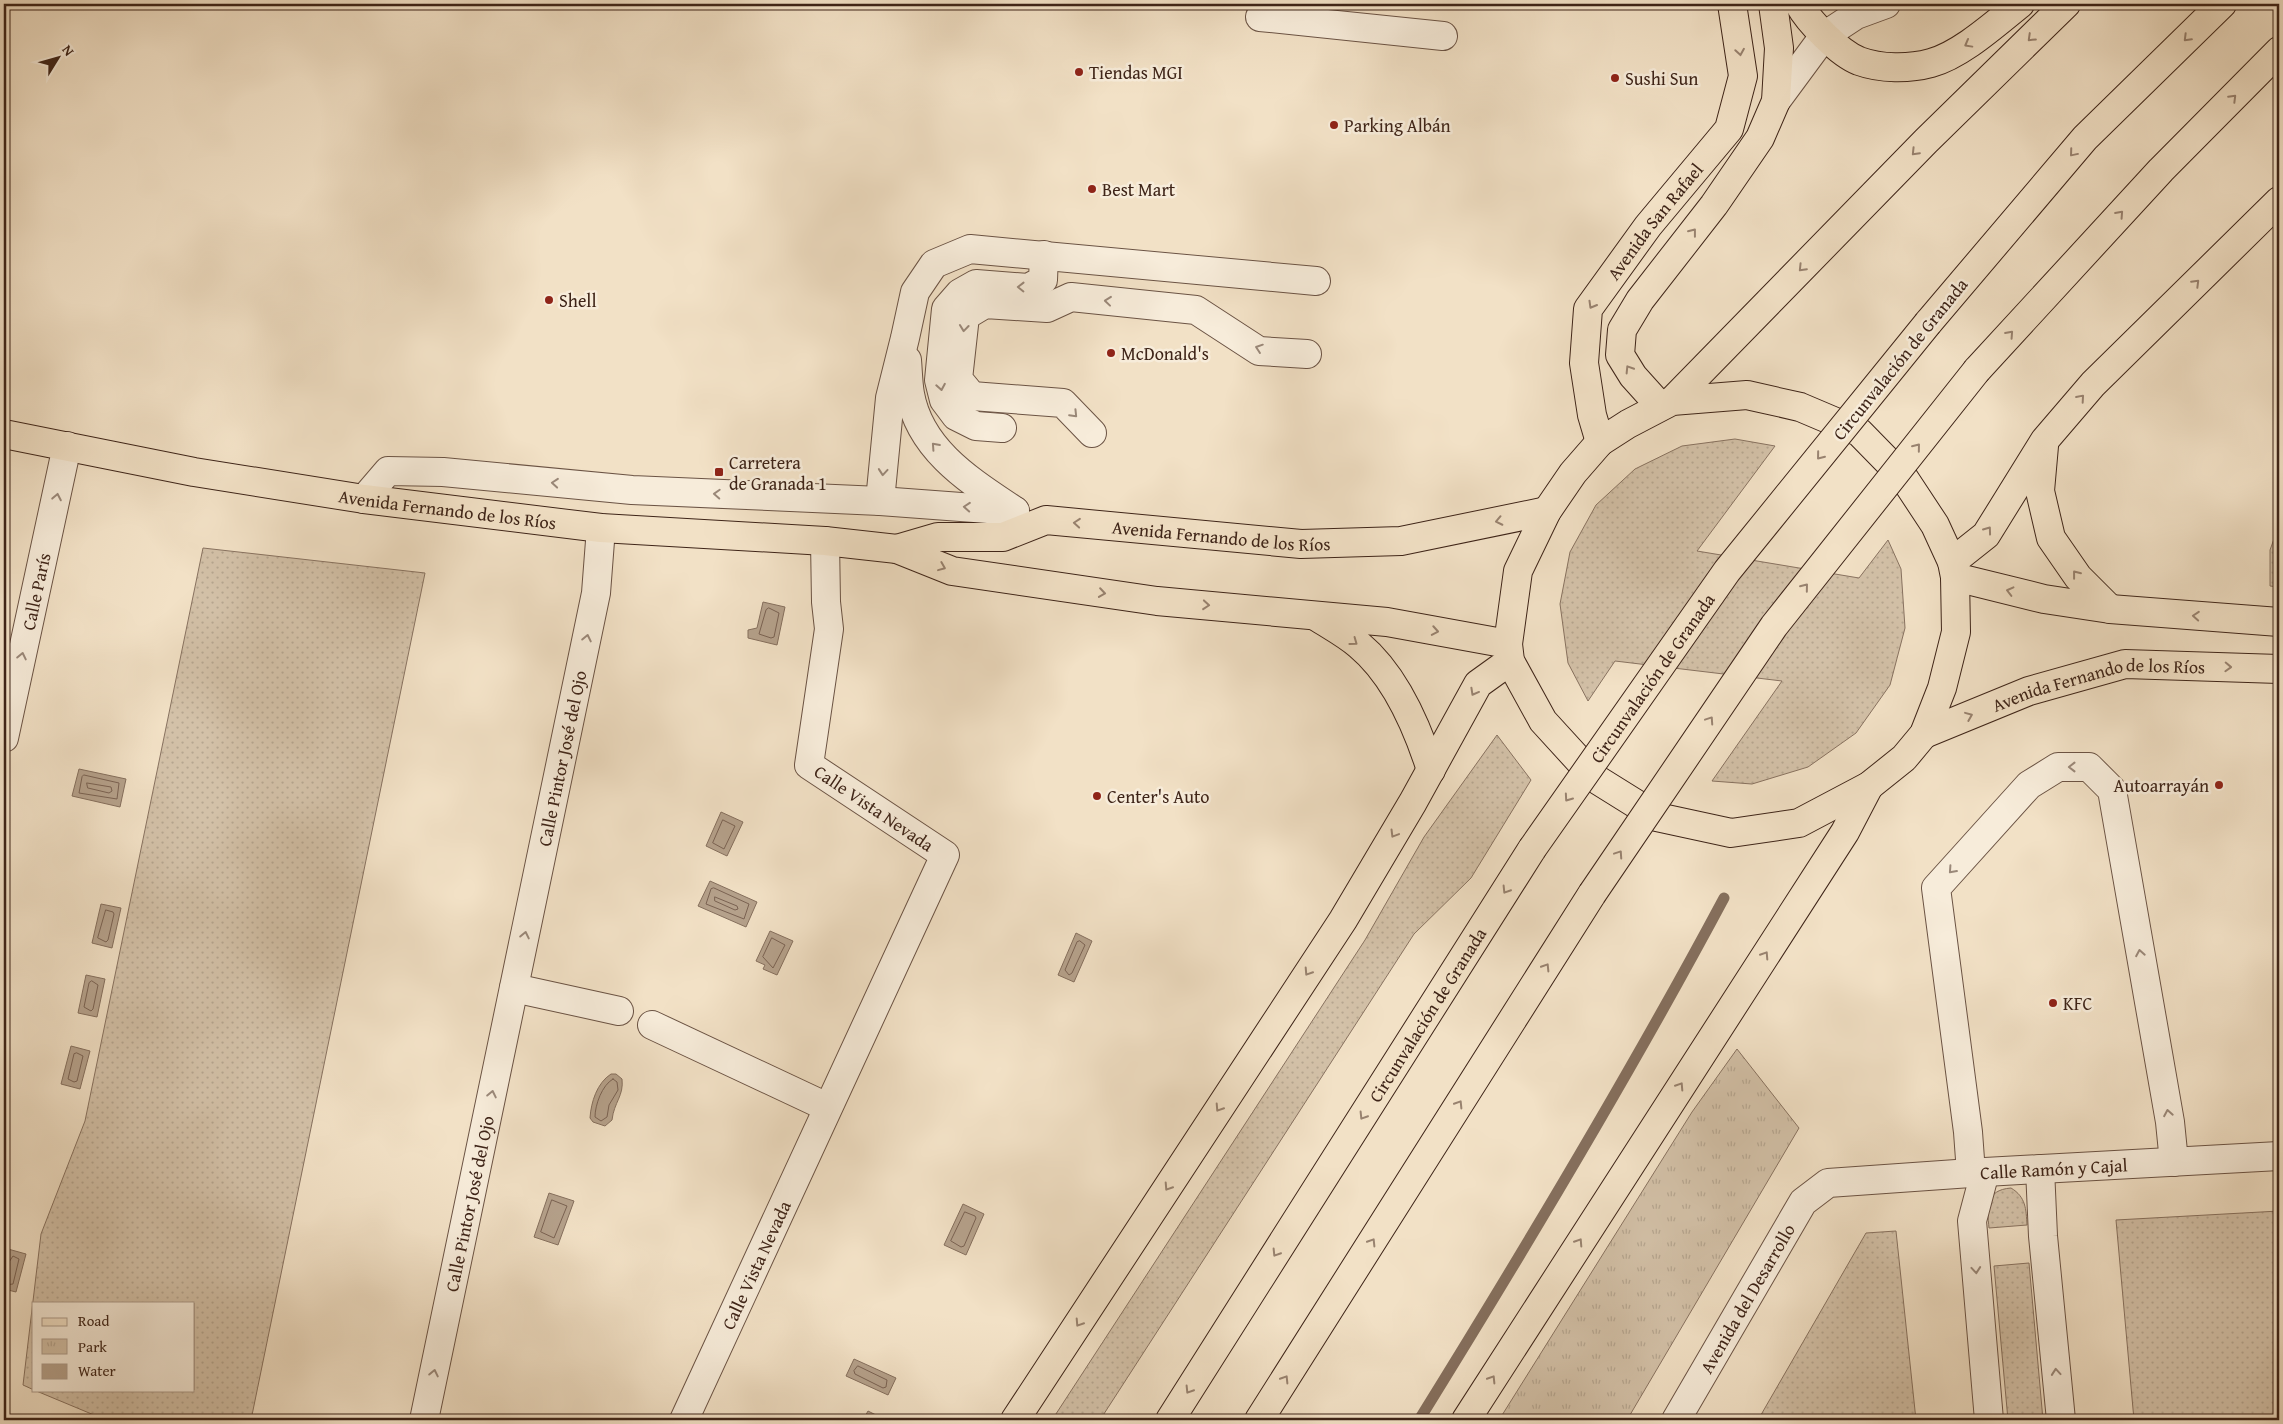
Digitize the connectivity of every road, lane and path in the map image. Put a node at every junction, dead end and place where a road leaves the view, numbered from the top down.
1 (1732, 4) edge
2 (1773, 4) edge
3 (1799, 4) edge
4 (1886, 4) edge
5 (2020, 4) edge
6 (2066, 4) edge
7 (2222, 4) edge
8 (1260, 17) dead end
9 (1443, 36) dead end
10 (1824, 36) junction
11 (2279, 51) edge
12 (1776, 101) junction
13 (2279, 201) edge
14 (1044, 255) junction
15 (1316, 281) dead end
16 (905, 338) junction
17 (1307, 354) dead end
18 (1666, 404) junction
19 (1002, 428) dead end
20 (1092, 433) dead end
21 (4, 434) edge
22 (2045, 440) junction
23 (1600, 442) junction
24 (67, 446) junction
25 (364, 499) junction
26 (880, 501) junction
27 (1016, 511) junction
28 (1547, 511) junction
29 (1046, 520) junction
30 (601, 528) junction
31 (825, 541) junction
32 (897, 549) junction
33 (1953, 570) junction
34 (2110, 609) junction
35 (1314, 614) junction
36 (2279, 622) edge
37 (1509, 653) junction
38 (2279, 669) edge
39 (1924, 734) junction
40 (4, 738) edge
41 (1431, 770) junction
42 (1869, 786) junction
43 (514, 988) junction
44 (619, 1011) dead end
45 (652, 1025) dead end
46 (827, 1107) junction
47 (2279, 1156) edge
48 (2174, 1162) junction
49 (2077, 1167) junction
50 (2040, 1169) junction
51 (1967, 1173) junction
52 (1828, 1183) joint
53 (2043, 1218) junction
54 (1972, 1221) junction
55 (424, 1420) edge
56 (684, 1420) edge
57 (1015, 1420) edge
58 (1170, 1420) edge
59 (1259, 1420) edge
60 (1466, 1420) edge
61 (1676, 1420) edge
62 (1989, 1420) edge
63 (2060, 1420) edge

1 -> 23 main road, Avenida San Rafael
2 - 12 main road, Avenida San Rafael
3 - 10 main road
4 - 10 street
5 -> 10 main road
6 -> 18 main road
7 -> 58 main road, Circunvalación de Granada, bridge
8 - 9 street
10 - 12 street
59 -> 11 main road, bridge
18 -> 12 main road, Avenida San Rafael
22 -> 13 main road
14 - 15 street
14 - 16 street
14 -> 19 street
16 -> 26 street
27 -> 16 street
17 -> 20 street
18 - 23 main road
18 - 33 main road
21 - 24 main road, Avenida Fernando de los Ríos
33 -> 22 main road
34 -> 22 main road
23 - 28 main road
24 - 25 main road, Avenida Fernando de los Ríos
40 -> 24 street, Calle París
26 -> 25 street
25 - 30 main road, Avenida Fernando de los Ríos
27 -> 26 street
27 - 29 street
28 -> 29 main road, Avenida Fernando de los Ríos
28 - 37 main road
29 - 32 main road, Avenida Fernando de los Ríos
30 - 31 main road, Avenida Fernando de los Ríos
43 -> 30 street, Calle Pintor José del Ojo
31 - 32 main road, Avenida Fernando de los Ríos
31 - 46 street, Calle Vista Nevada
32 -> 35 main road, Avenida Fernando de los Ríos
34 -> 33 main road
33 - 39 main road
36 -> 34 main road
35 -> 37 main road, Avenida Fernando de los Ríos
35 -> 41 main road
37 -> 41 main road
37 - 42 main road
39 -> 38 main road, Avenida Fernando de los Ríos
39 - 42 main road
41 -> 57 main road
60 -> 42 main road
43 - 44 street
55 -> 43 street, Calle Pintor José del Ojo
45 - 46 street
46 - 56 street, Calle Vista Nevada
47 - 48 street, Calle Ramón y Cajal
48 - 49 street, Calle Ramón y Cajal
48 -> 51 street
49 - 50 street, Calle Ramón y Cajal
49 - 53 street
50 - 51 street, Calle Ramón y Cajal
50 - 53 street
51 - 52 street, Calle Ramón y Cajal
51 - 54 street
51 - 54 street
52 - 61 street, Avenida del Desarrollo
63 -> 53 street
54 -> 62 street

